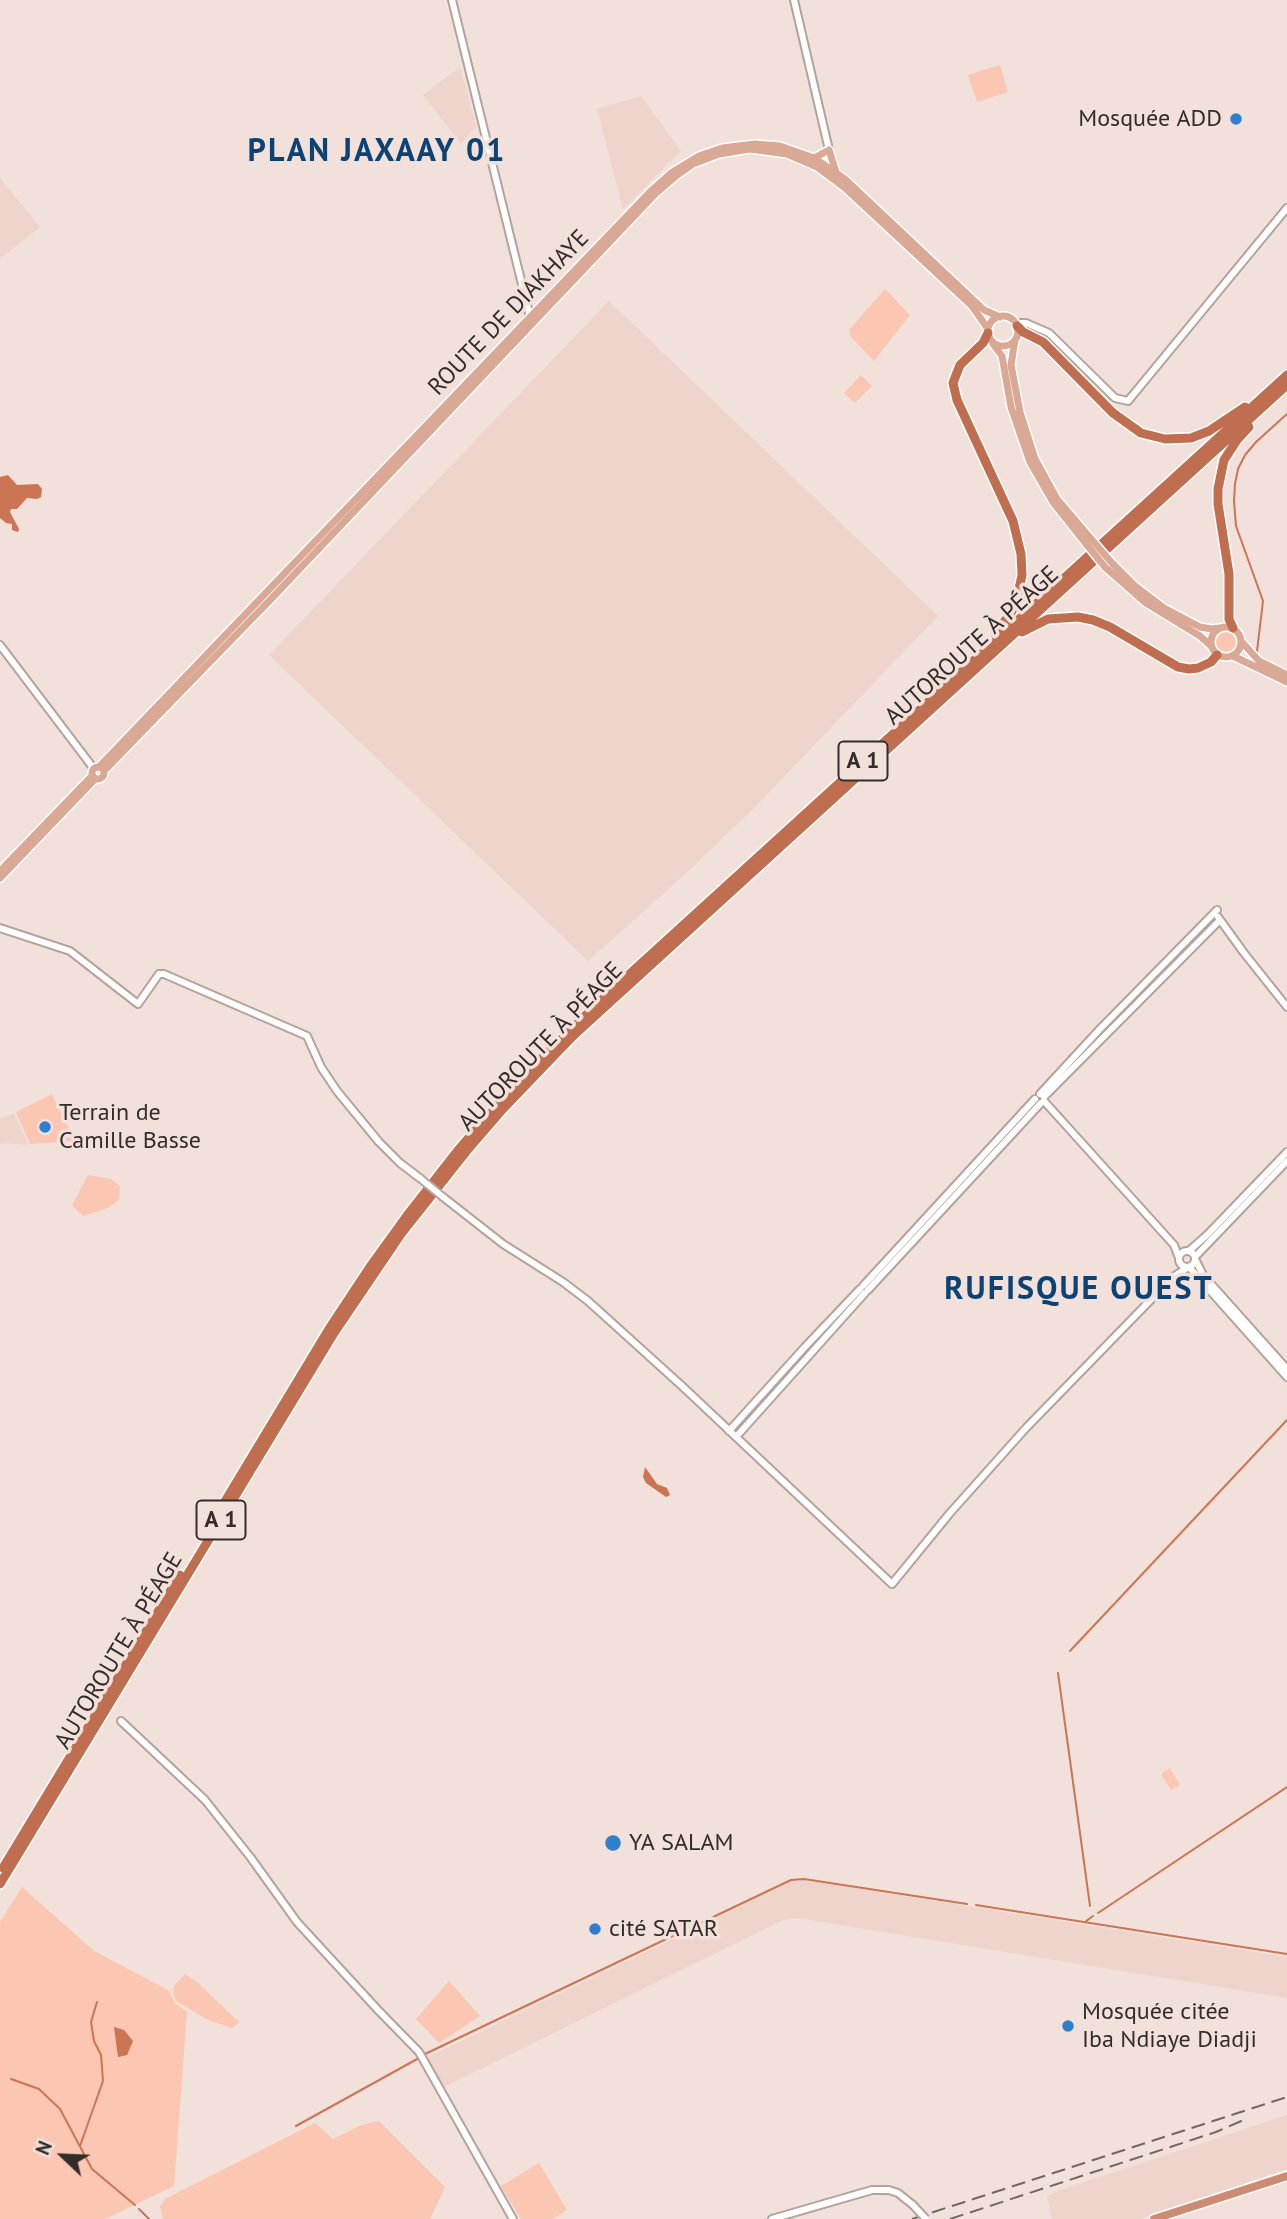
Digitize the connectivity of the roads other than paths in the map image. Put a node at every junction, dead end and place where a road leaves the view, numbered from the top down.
1 (453, 0) edge
2 (794, 0) edge
3 (829, 150) junction
4 (814, 158) junction
5 (824, 168) junction
6 (836, 172) junction
7 (1287, 208) edge
8 (527, 299) junction
9 (543, 310) junction
10 (1000, 317) junction
11 (531, 321) junction
12 (1016, 325) junction
13 (988, 331) junction
14 (1015, 340) junction
15 (993, 344) junction
16 (1287, 374) edge
17 (1287, 387) edge
18 (1089, 543) junction
19 (1109, 565) junction
20 (1220, 628) junction
21 (1233, 628) junction
22 (1241, 640) junction
23 (0, 645) edge
24 (1211, 646) junction
25 (1217, 655) junction
26 (1233, 656) junction
27 (987, 658) junction
28 (971, 662) junction
29 (1287, 675) edge
30 (1287, 682) edge
31 (97, 772) junction
32 (0, 871) edge
33 (0, 878) edge
34 (1219, 921) junction
35 (0, 928) edge
36 (1287, 1007) edge
37 (1041, 1099) junction
38 (1287, 1152) edge
39 (1287, 1161) edge
40 (916, 1227) junction
41 (922, 1232) junction
42 (1174, 1245) junction
43 (1188, 1251) junction
44 (1195, 1258) junction
45 (1179, 1259) junction
46 (1188, 1268) junction
47 (1173, 1277) junction
48 (864, 1290) junction
49 (823, 1328) junction
50 (828, 1335) junction
51 (1287, 1369) edge
52 (1287, 1377) edge
53 (775, 1381) junction
54 (781, 1387) junction
55 (762, 1395) junction
56 (768, 1401) junction
57 (729, 1431) junction
58 (736, 1437) junction
59 (121, 1721) dead end
60 (0, 1873) edge
61 (0, 1884) edge
62 (1287, 2178) edge
63 (513, 2219) edge
64 (772, 2219) edge
65 (926, 2219) edge
66 (1154, 2219) edge
67 (1170, 2219) edge

1 - 8 street
2 - 3 street
3 - 4 main road
3 - 5 street
3 - 6 main road
4 - 5 main road, ROUTE DE DIAKHAYE
4 - 9 main road, ROUTE DE DIAKHAYE
5 - 6 main road, ROUTE DE DIAKHAYE
5 - 9 main road, ROUTE DE DIAKHAYE
5 - 13 main road, ROUTE DE DIAKHAYE
6 - 10 main road, ROUTE DE DIAKHAYE
7 - 12 street
8 - 9 street
8 - 11 street
9 - 11 main road, ROUTE DE DIAKHAYE
10 - 12 main road
10 - 13 main road
11 - 31 main road, ROUTE DE DIAKHAYE
12 - 14 main road
12 - 16 highway
13 - 15 main road
13 - 28 highway
14 - 15 main road
14 - 18 main road
15 - 18 main road
16 - 28 highway, A 1
17 - 21 highway
17 - 27 highway, AUTOROUTE À PÉAGE / A 1
18 - 19 main road, bridge
19 - 20 main road
19 - 24 main road
20 - 21 main road
20 - 24 main road
21 - 22 main road
22 - 26 main road
22 - 29 main road
23 - 31 street
24 - 25 main road
25 - 26 main road
25 - 27 highway
26 - 30 main road
27 - 61 highway, AUTOROUTE À PÉAGE / A 1
28 - 60 highway, A 1
31 - 32 main road, ROUTE DE DIAKHAYE
31 - 33 main road, ROUTE DE DIAKHAYE
34 - 36 street
34 - 37 street
34 - 37 street
35 - 57 street, bridge
37 - 40 street
37 - 41 street
37 - 42 street
38 - 43 street
39 - 44 street
40 - 41 street
40 - 48 street
41 - 48 street
42 - 43 street
42 - 45 street
43 - 44 street
43 - 45 street
44 - 46 street
44 - 51 street
45 - 46 street
45 - 47 street
46 - 47 street
46 - 52 street
47 - 58 street
48 - 49 street
48 - 50 street
49 - 50 street
49 - 53 street
50 - 54 street
53 - 54 street
53 - 55 street
54 - 56 street
55 - 56 street
55 - 57 street
56 - 58 street
57 - 58 street
59 - 63 street
62 - 66 highway
62 - 67 highway
64 - 65 street, bridge

